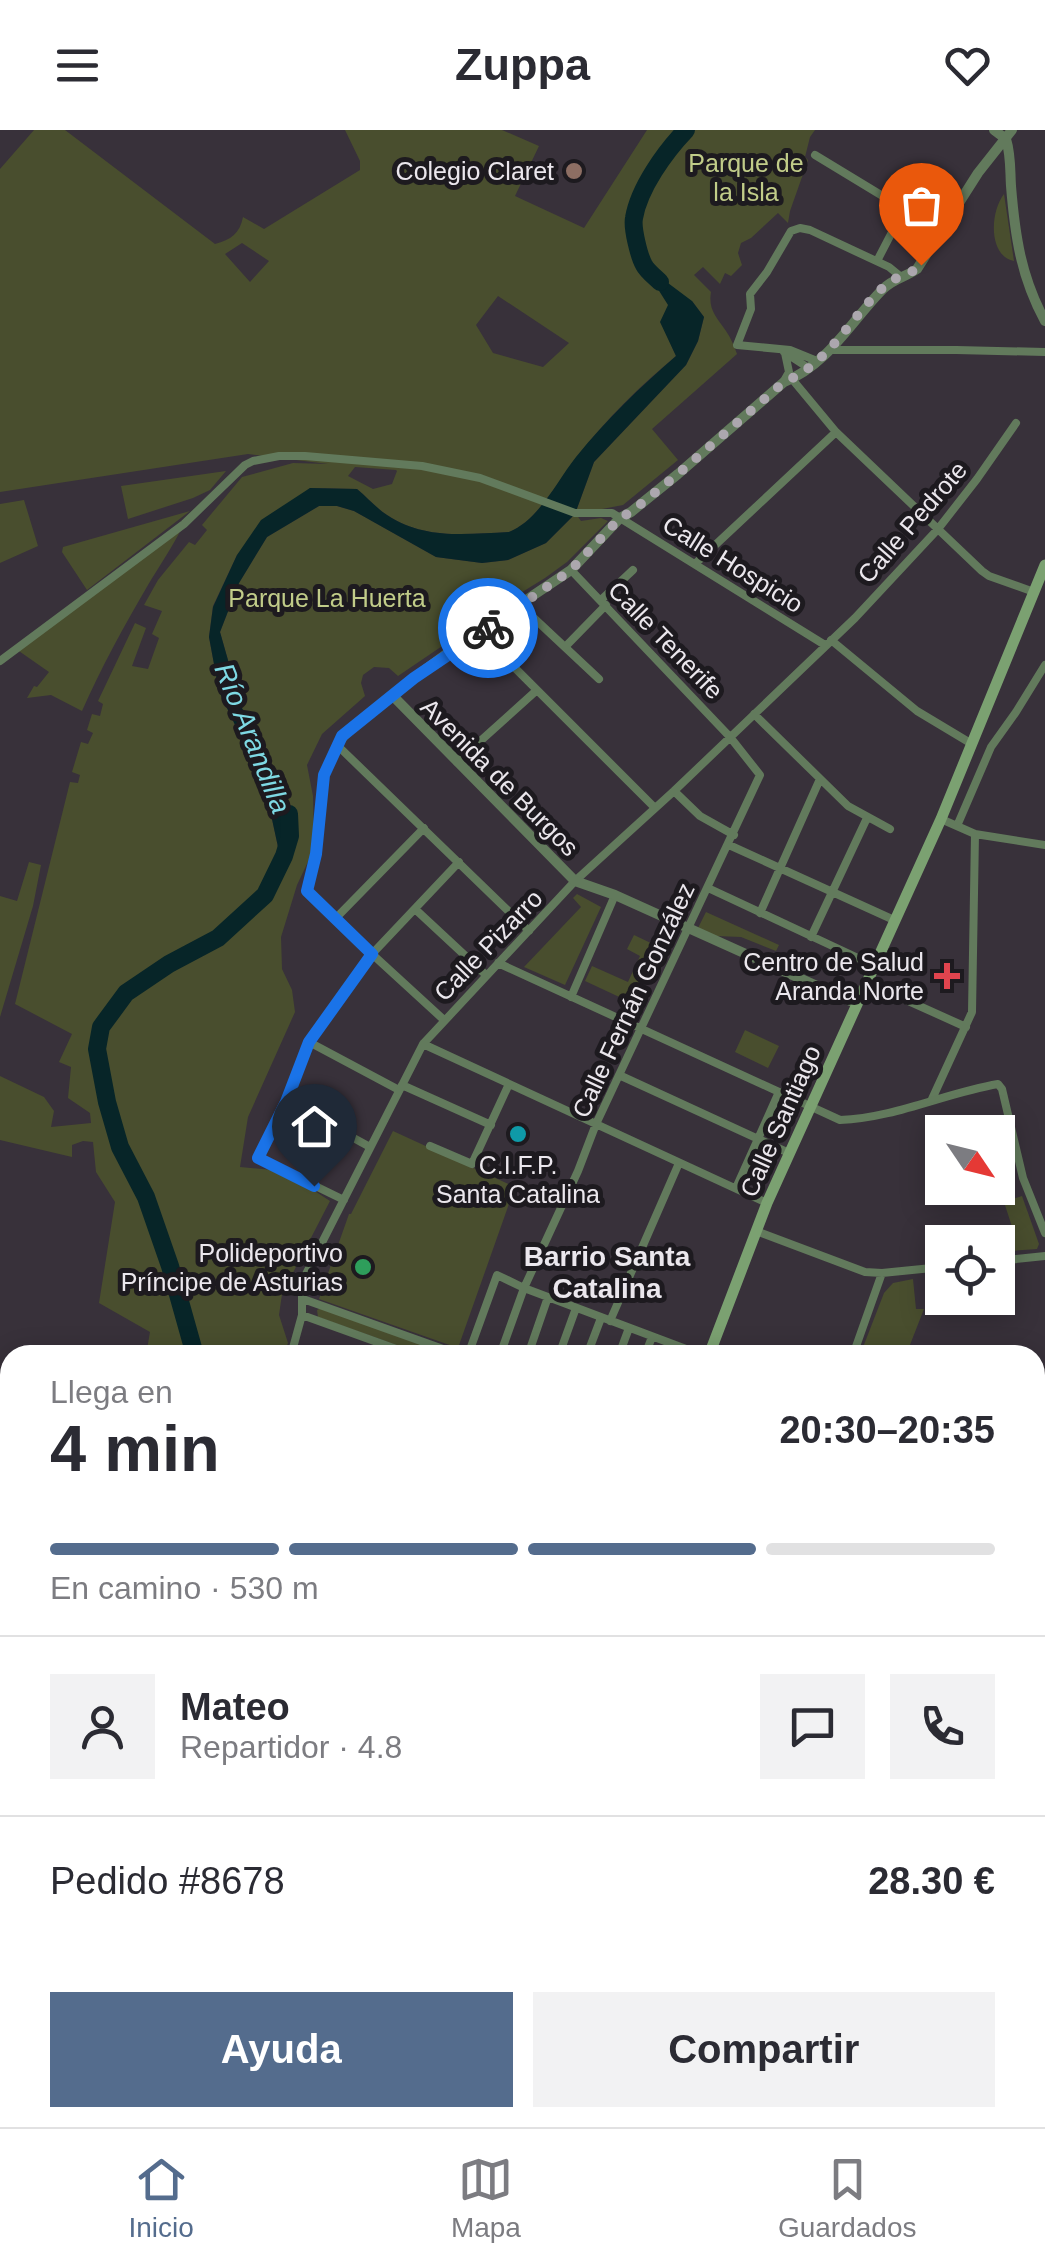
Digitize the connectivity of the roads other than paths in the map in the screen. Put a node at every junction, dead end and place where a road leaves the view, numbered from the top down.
1 (994, 130) edge
2 (1009, 135) edge
3 (815, 155) dead end
4 (901, 219) junction
5 (936, 242) junction
6 (877, 262) junction
7 (900, 276) junction
8 (1045, 321) edge
9 (842, 335) junction
10 (830, 350) junction
11 (783, 351) junction
12 (853, 352) junction
13 (1045, 352) edge
14 (812, 364) junction
15 (788, 380) junction
16 (1016, 423) dead end
17 (836, 432) junction
18 (620, 518) junction
19 (938, 528) junction
20 (696, 563) junction
21 (1045, 565) edge
22 (571, 570) junction
23 (633, 570) dead end
24 (1034, 592) junction
25 (603, 603) junction
26 (521, 606) junction
27 (480, 634) junction
28 (828, 642) junction
29 (566, 646) junction
30 (0, 661) edge
31 (1045, 664) edge
32 (599, 679) dead end
33 (537, 690) junction
34 (393, 696) junction
35 (754, 714) junction
36 (730, 737) junction
37 (337, 745) junction
38 (973, 745) junction
39 (457, 762) junction
40 (820, 778) junction
41 (674, 791) junction
42 (655, 808) junction
43 (868, 818) junction
44 (941, 819) junction
45 (957, 826) junction
46 (890, 829) dead end
47 (425, 830) junction
48 (734, 834) junction
49 (975, 834) junction
50 (729, 845) junction
51 (1045, 845) edge
52 (459, 862) junction
53 (780, 868) junction
54 (575, 881) junction
55 (708, 888) junction
56 (832, 892) junction
57 (614, 895) junction
58 (415, 909) junction
59 (760, 913) junction
60 (337, 920) junction
61 (894, 920) junction
62 (689, 929) junction
63 (530, 931) junction
64 (811, 936) junction
65 (372, 954) junction
66 (498, 962) junction
67 (873, 966) junction
68 (486, 975) junction
69 (866, 982) junction
70 (571, 997) junction
71 (857, 1004) junction
72 (444, 1020) junction
73 (966, 1027) junction
74 (641, 1029) junction
75 (309, 1042) junction
76 (423, 1044) junction
77 (619, 1075) junction
78 (509, 1084) junction
79 (401, 1087) junction
80 (779, 1092) junction
81 (932, 1100) junction
82 (286, 1102) junction
83 (810, 1107) junction
84 (596, 1124) junction
85 (491, 1125) junction
86 (758, 1139) junction
87 (430, 1146) dead end
88 (370, 1148) junction
89 (789, 1152) junction
90 (680, 1163) junction
91 (736, 1188) junction
92 (344, 1200) junction
93 (768, 1202) junction
94 (756, 1231) junction
95 (1045, 1233) edge
96 (1045, 1256) edge
97 (1015, 1259) edge
98 (925, 1269) edge
99 (882, 1273) junction
100 (524, 1288) junction
101 (548, 1297) junction
102 (302, 1300) junction
103 (576, 1308) junction
104 (302, 1315) junction
105 (606, 1320) junction
106 (628, 1328) junction
107 (652, 1337) junction
108 (296, 1345) edge
109 (385, 1345) edge
110 (431, 1345) edge
111 (472, 1345) edge
112 (504, 1345) edge
113 (531, 1345) edge
114 (563, 1345) edge
115 (592, 1345) edge
116 (622, 1345) edge
117 (649, 1345) edge
118 (666, 1345) edge
119 (710, 1345) edge
120 (856, 1345) edge

1 - 2 street
2 - 5 street
2 - 8 street
3 - 4 street
4 - 5 street
4 - 6 street
5 - 7 street
6 - 7 street
6 - 11 street
7 - 9 street
9 - 10 street
9 - 12 street
10 - 12 street
10 - 14 street
11 - 14 street
11 - 15 street
12 - 13 street
14 - 15 street
15 - 17 street
15 - 18 street
16 - 19 street, Calle Pedrote
17 - 19 street
17 - 20 street
18 - 20 street, Calle Hospicio
18 - 22 street
18 - 30 street
19 - 24 street
19 - 28 street, Calle Pedrote
20 - 28 street, Calle Hospicio
21 - 24 main road, Calle Santiago
22 - 25 street, Calle Tenerife
22 - 26 street
23 - 25 street
24 - 38 main road, Calle Santiago
25 - 29 street
25 - 36 street, Calle Tenerife
26 - 27 street
26 - 29 street
27 - 33 street
27 - 34 street
28 - 35 street, Calle Pizarro
28 - 38 street, Calle Hospicio
29 - 32 street
31 - 45 street
33 - 39 street
33 - 42 street
34 - 37 street
34 - 39 street, Avenida de Burgos
35 - 36 street, Calle Pizarro
35 - 40 street
36 - 41 street, Calle Pizarro
36 - 48 street, Calle Fernán González
37 - 47 street
37 - 60 street
38 - 44 main road, Calle Santiago
39 - 54 street, Avenida de Burgos
40 - 43 street
40 - 53 street
41 - 42 street, Calle Pizarro
41 - 48 street
42 - 54 street, Calle Pizarro
43 - 46 street
43 - 56 street
44 - 45 street
44 - 61 main road, Calle Santiago
45 - 49 street
47 - 52 street
47 - 60 street
48 - 50 street, Calle Fernán González
49 - 51 street
49 - 73 street
50 - 53 street
50 - 55 street, Calle Fernán González
52 - 58 street
52 - 63 street
53 - 56 street
53 - 59 street
54 - 57 street, Avenida de Burgos
54 - 63 street, Calle Pizarro
55 - 59 street
55 - 62 street, Calle Fernán González
56 - 61 street
56 - 64 street
57 - 62 street, Avenida de Burgos
57 - 70 street
58 - 65 street
58 - 68 street
59 - 64 street
60 - 65 street
61 - 67 main road, Calle Santiago
62 - 71 street, Avenida de Burgos
62 - 74 street, Calle Fernán González
63 - 66 street, Calle Pizarro
64 - 67 street
65 - 72 street
65 - 75 street
66 - 68 street, Calle Pizarro
66 - 70 street
67 - 69 main road, Calle Santiago
68 - 72 street, Calle Pizarro
69 - 71 main road, Calle Santiago
69 - 73 street
70 - 74 street
71 - 83 main road, Calle Santiago
72 - 76 street, Calle Pizarro
73 - 81 street
74 - 77 street, Calle Fernán González
74 - 80 street
75 - 79 street
75 - 82 street
76 - 78 street
76 - 79 street, Calle Pizarro
77 - 84 street, Calle Fernán González
77 - 86 street
78 - 84 street
78 - 85 street
79 - 85 street
79 - 88 street, Calle Pizarro
80 - 83 street
80 - 86 street
81 - 83 street
81 - 95 street
82 - 88 street
82 - 92 street
83 - 89 main road, Calle Santiago
84 - 90 street
84 - 100 street, Calle Fernán González
85 - 87 street
86 - 89 street
86 - 91 street
88 - 92 street, Calle Pizarro
89 - 93 main road, Calle Santiago
90 - 91 street
90 - 105 street
91 - 93 street
92 - 102 street, Calle Pizarro
93 - 94 main road, Calle Santiago
94 - 99 street
94 - 119 main road, Calle Santiago
96 - 97 street
98 - 99 street
99 - 120 street
100 - 101 street
100 - 111 street
100 - 112 street, Calle Fernán González
101 - 103 street
101 - 113 street
102 - 104 street, Calle Pizarro
102 - 110 street
103 - 105 street
103 - 114 street
104 - 108 street, Calle Pizarro
104 - 109 street
105 - 106 street
105 - 115 street
106 - 107 street
106 - 116 street
107 - 117 street
107 - 118 street

